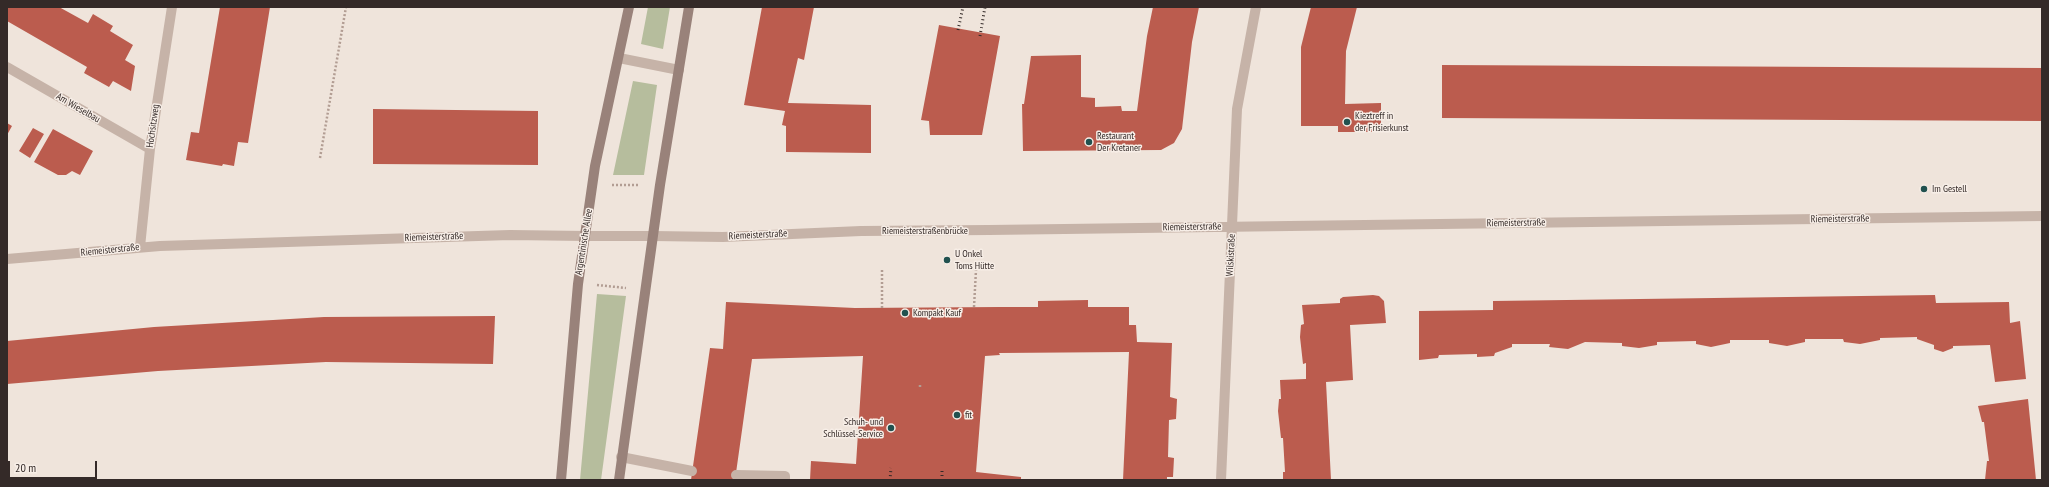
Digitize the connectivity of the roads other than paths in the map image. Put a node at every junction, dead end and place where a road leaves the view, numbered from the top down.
1 (172, 7) edge
2 (629, 7) edge
3 (689, 7) edge
4 (1256, 7) edge
5 (618, 58) junction
6 (7, 67) edge
7 (679, 70) junction
8 (150, 149) junction
9 (2042, 216) edge
10 (1233, 227) junction
11 (989, 230) joint
12 (861, 231) joint
13 (585, 236) junction
14 (653, 236) junction
15 (140, 246) junction
16 (7, 259) edge
17 (621, 457) junction
18 (692, 471) dead end
19 (736, 475) dead end
20 (561, 480) edge
21 (619, 480) edge
22 (785, 480) edge
23 (1221, 480) edge

1 - 8 street, Hochsitzweg
2 - 5 main road, Argentinische Allee
3 - 7 main road
4 - 10 street, Wilskistraße
5 - 7 street
5 - 13 main road, Argentinische Allee
6 - 8 street, Am Wieselbau
7 - 14 main road
8 - 15 street, Hochsitzweg
9 - 10 street, Riemeisterstraße
10 - 11 street, Riemeisterstraße
10 - 23 street, Wilskistraße
11 - 12 street, Riemeisterstraßenbrücke, bridge
12 - 14 street, Riemeisterstraße
13 - 14 street, Riemeisterstraße
13 - 15 street, Riemeisterstraße
13 - 20 main road, Argentinische Allee
14 - 17 main road
15 - 16 street, Riemeisterstraße
17 - 18 street
17 - 21 main road
19 - 22 street

